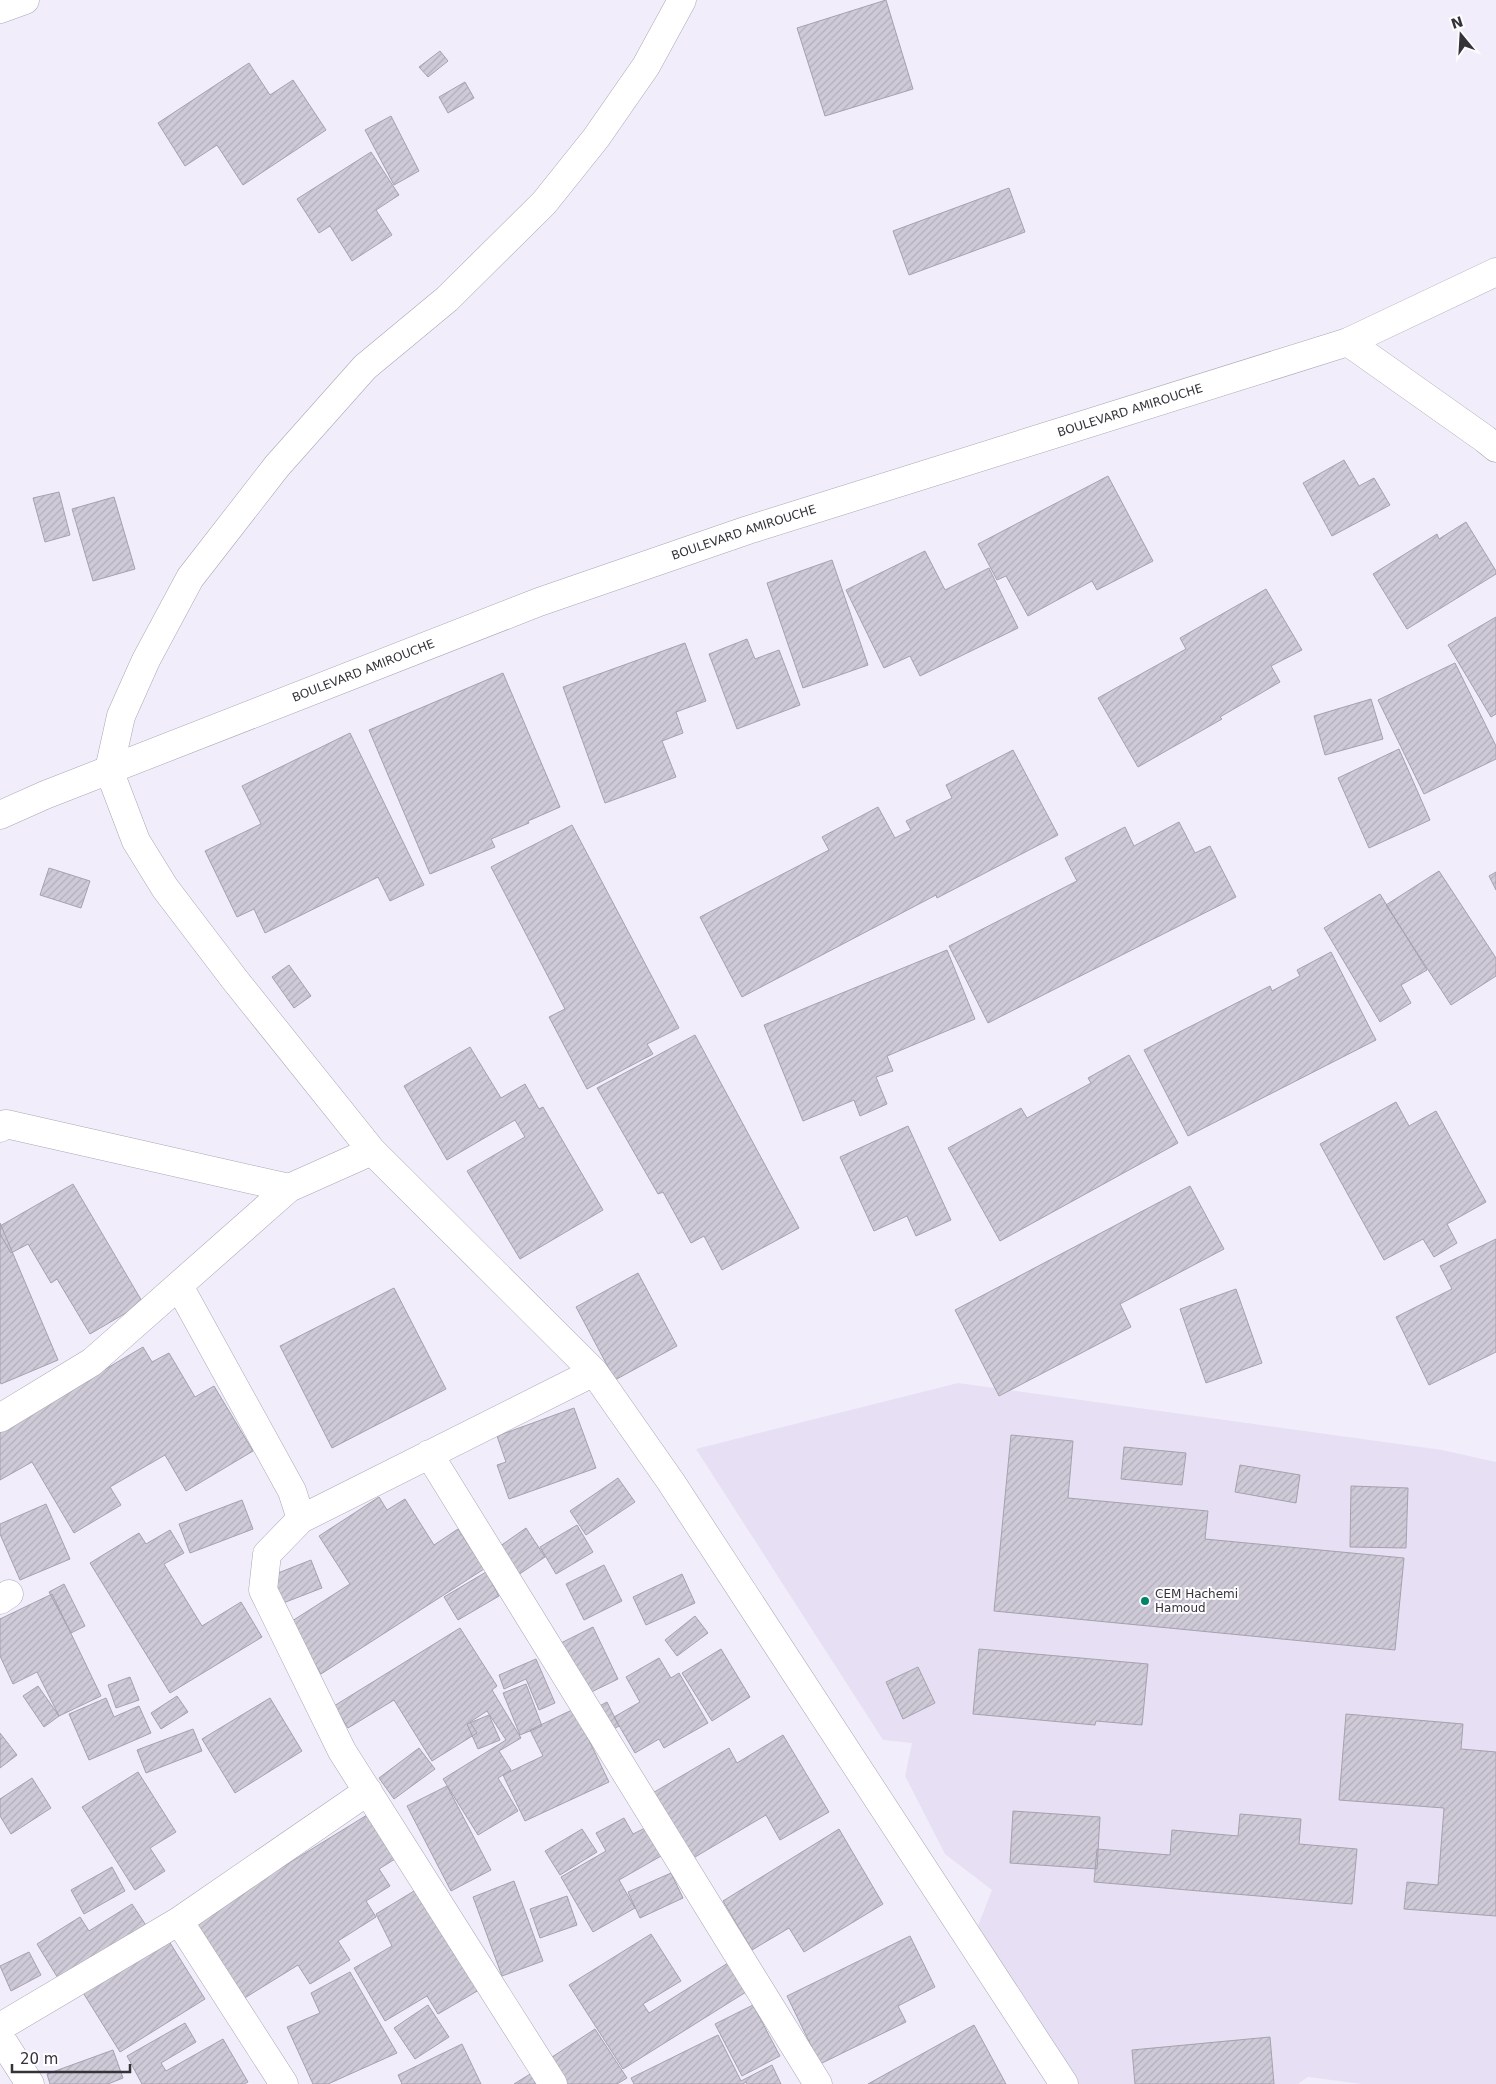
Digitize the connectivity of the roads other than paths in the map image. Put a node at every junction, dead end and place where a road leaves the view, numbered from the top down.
1 (25, 0) edge
2 (682, 0) edge
3 (0, 9) edge
4 (1496, 272) edge
5 (1348, 342) junction
6 (1496, 448) edge
7 (109, 770) junction
8 (0, 815) edge
9 (0, 1128) edge
10 (372, 1151) junction
11 (289, 1188) junction
12 (179, 1286) junction
13 (594, 1372) junction
14 (0, 1418) edge
15 (429, 1454) junction
16 (301, 1519) junction
17 (368, 1791) junction
18 (179, 1921) junction
19 (0, 2027) edge
20 (0, 2037) edge
21 (30, 2084) edge
22 (284, 2084) edge
23 (553, 2084) edge
24 (818, 2084) edge
25 (1064, 2084) edge

1 - 3 main road
2 - 7 main road
4 - 5 main road, BOULEVARD AMIROUCHE
5 - 6 main road
5 - 7 main road, BOULEVARD AMIROUCHE
7 - 8 main road, BOULEVARD AMIROUCHE
7 - 10 main road
9 - 11 main road
10 - 11 main road
10 - 13 main road
11 - 12 main road
12 - 14 main road
12 - 16 main road
13 - 15 main road
13 - 25 main road
15 - 16 main road
15 - 24 main road
16 - 17 main road
17 - 18 main road
17 - 23 main road
18 - 19 main road
18 - 22 main road
20 - 21 main road

